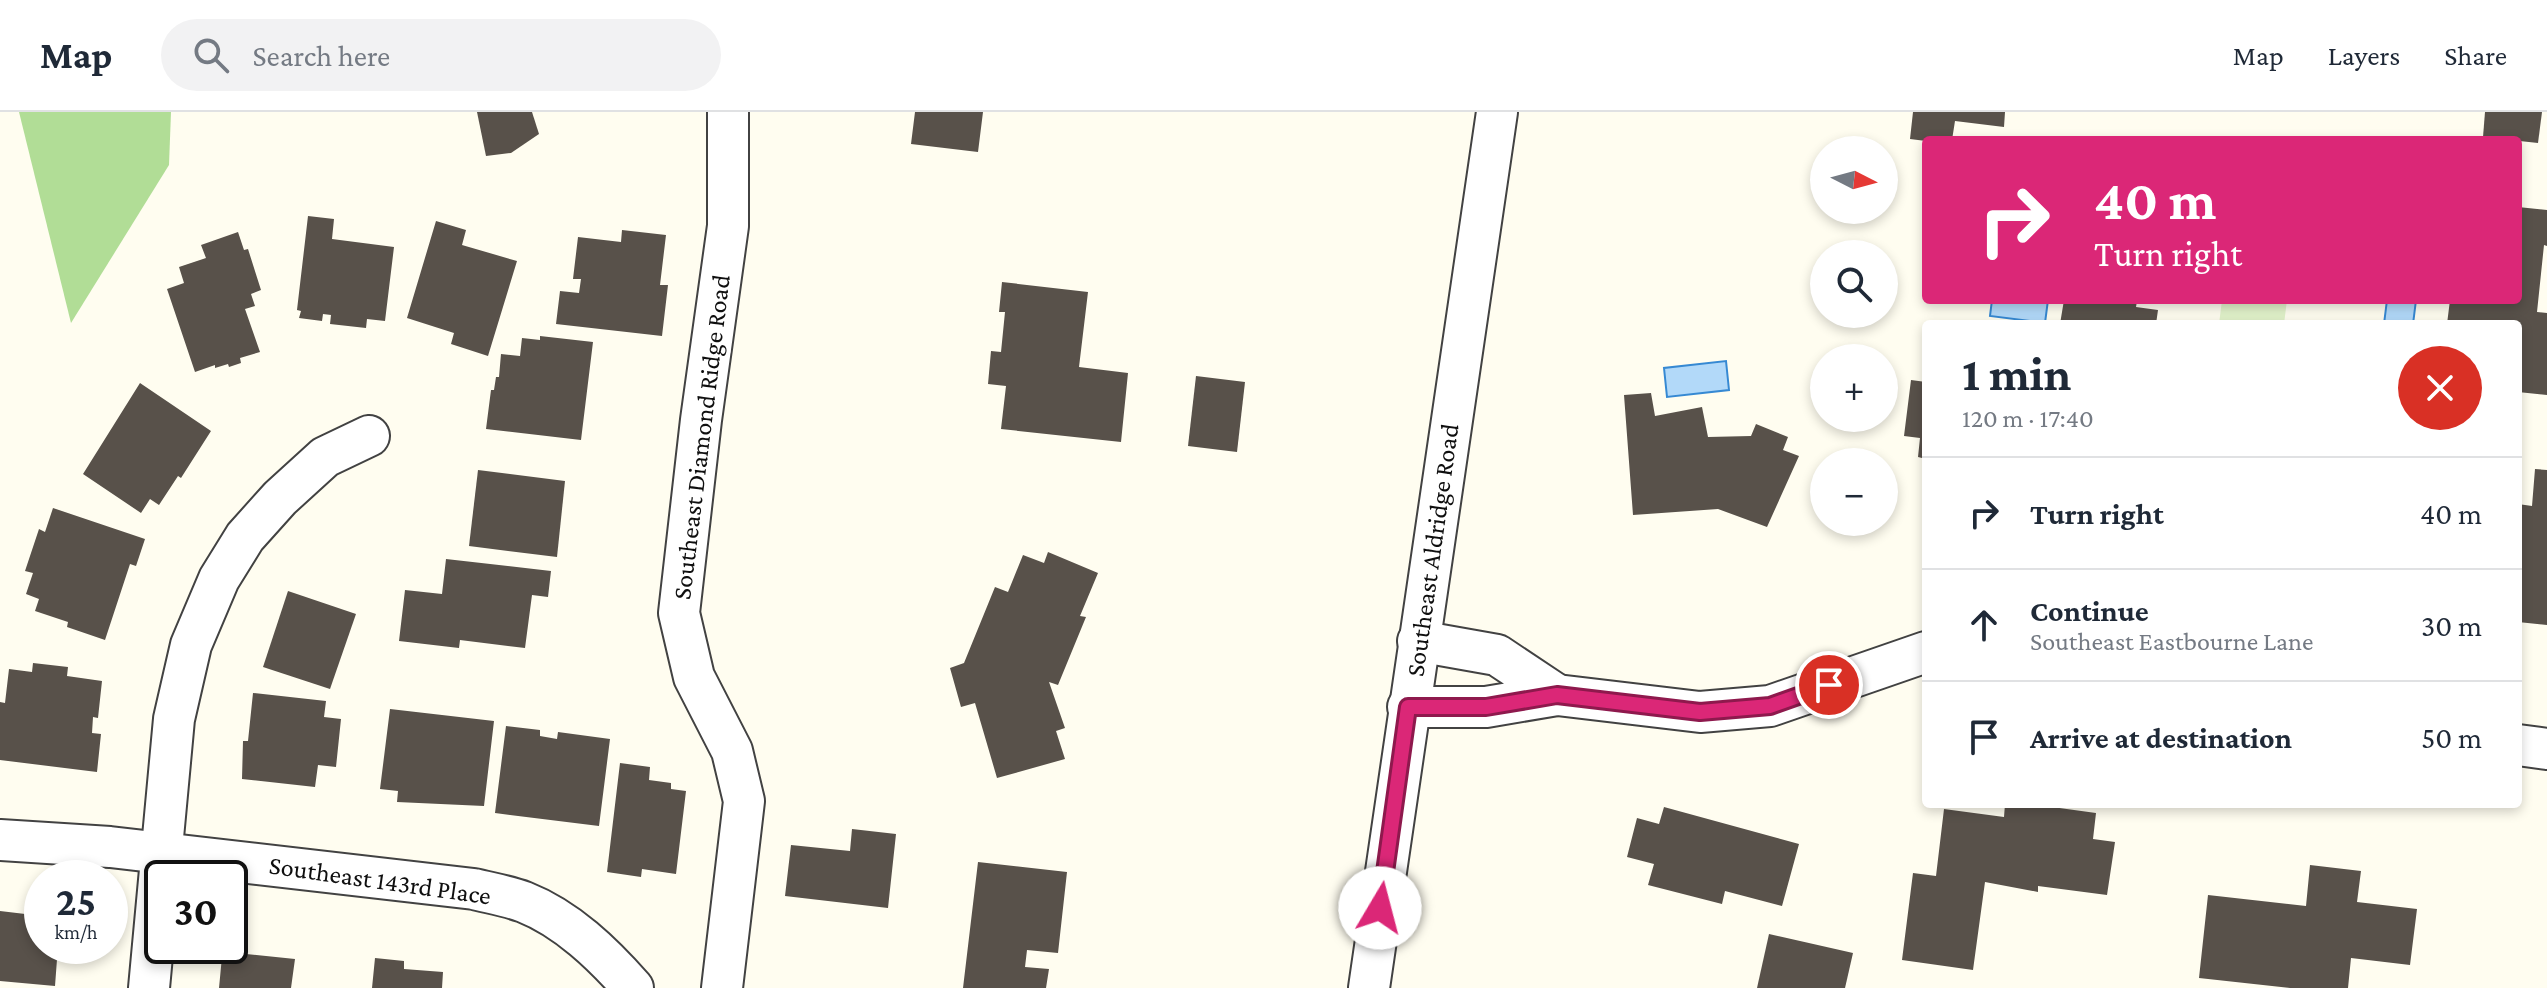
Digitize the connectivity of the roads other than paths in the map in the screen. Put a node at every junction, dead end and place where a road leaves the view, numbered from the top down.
1 (728, 112) edge
2 (1497, 112) edge
3 (369, 436) dead end
4 (1418, 641) junction
5 (1922, 653) edge
6 (1557, 695) junction
7 (1408, 707) junction
8 (2522, 746) edge
9 (2547, 749) edge
10 (0, 840) edge
11 (164, 853) junction
12 (149, 988) edge
13 (633, 988) edge
14 (722, 988) edge
15 (1369, 988) edge

1 - 14 street, Southeast Diamond Ridge Road
2 - 4 street, Southeast Aldridge Road
3 - 11 street
4 - 6 street
4 - 7 street, Southeast Aldridge Road
5 - 6 street
6 - 7 street
7 - 15 street, Southeast Aldridge Road
8 - 9 street
10 - 11 street, Southeast 143rd Place
11 - 12 street
11 - 13 street, Southeast 143rd Place

